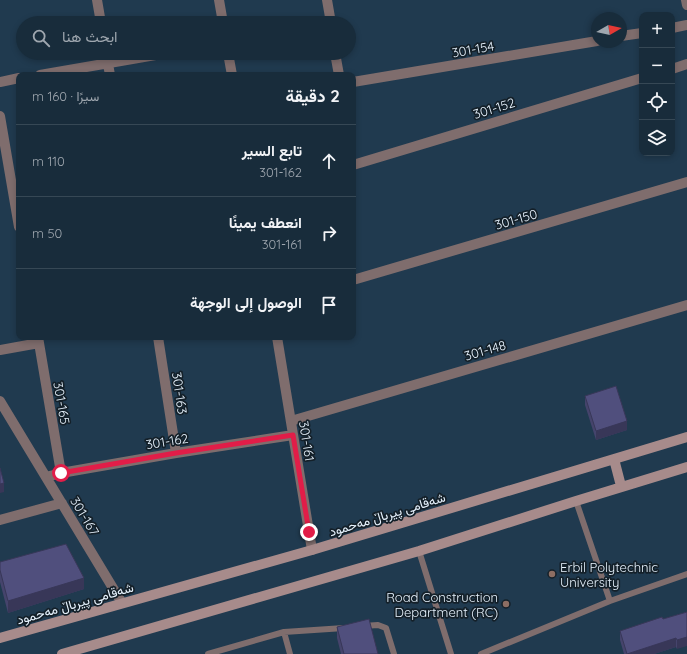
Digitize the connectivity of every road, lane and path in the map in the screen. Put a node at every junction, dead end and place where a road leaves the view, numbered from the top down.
1 (97, 0) edge
2 (219, 0) edge
3 (327, 0) edge
4 (686, 0) edge
5 (687, 5) edge
6 (100, 16) edge
7 (222, 16) edge
8 (330, 16) edge
9 (687, 25) edge
10 (675, 27) edge
11 (639, 33) edge
12 (627, 35) edge
13 (591, 41) edge
14 (107, 60) edge
15 (129, 60) edge
16 (229, 60) edge
17 (337, 60) edge
18 (108, 64) junction
19 (687, 64) edge
20 (675, 68) edge
21 (59, 72) edge
22 (109, 72) edge
23 (231, 72) edge
24 (339, 72) edge
25 (16, 79) edge
26 (639, 79) edge
27 (356, 81) edge
28 (0, 82) edge
29 (0, 116) edge
30 (356, 164) edge
31 (687, 182) edge
32 (16, 209) edge
33 (356, 279) edge
34 (687, 305) edge
35 (38, 340) edge
36 (158, 340) edge
37 (278, 340) edge
38 (0, 350) edge
39 (0, 401) edge
40 (291, 421) junction
41 (293, 435) junction
42 (687, 437) edge
43 (176, 453) junction
44 (614, 459) junction
45 (687, 467) edge
46 (61, 473) junction
47 (46, 477) junction
48 (622, 486) junction
49 (576, 500) junction
50 (62, 503) junction
51 (0, 520) edge
52 (312, 550) junction
53 (419, 551) junction
54 (687, 574) edge
55 (610, 601) junction
56 (122, 603) junction
57 (350, 627) edge
58 (358, 627) edge
59 (284, 632) junction
60 (0, 638) edge
61 (77, 652) edge
62 (62, 654) edge
63 (208, 654) edge
64 (290, 654) edge
65 (394, 654) edge
66 (451, 654) edge
67 (481, 654) edge

1 - 6 street
2 - 7 street
3 - 8 street
4 - 5 street
9 - 10 street
11 - 12 street
13 - 27 street, 301-154
14 - 18 street
15 - 18 street
16 - 23 street
17 - 24 street
18 - 21 street
18 - 22 street
19 - 20 street
25 - 28 street
26 - 30 street, 301-152
29 - 32 street
31 - 33 street, 301-150
34 - 40 street, 301-148
35 - 38 street
35 - 46 street, 301-165
36 - 43 street, 301-163
37 - 40 street, 301-161
39 - 47 street, 301-167
40 - 41 street, 301-161
41 - 43 street, 301-162
41 - 52 street, 301-161
42 - 44 main road, شەقامی پیرباڵ مەحمود
43 - 46 street, 301-162
44 - 48 main road
44 - 52 main road, شەقامی پیرباڵ مەحمود
45 - 48 main road
46 - 47 street, 301-162
47 - 50 street, 301-167
48 - 49 main road
49 - 53 main road
49 - 55 lane
50 - 51 street
50 - 56 street, 301-167
52 - 56 main road, شەقامی پیرباڵ مەحمود
53 - 61 main road
53 - 66 lane
54 - 55 lane
55 - 67 lane
56 - 60 main road, شەقامی پیرباڵ مەحمود
57 - 59 lane
58 - 65 lane
59 - 63 lane
59 - 64 lane
61 - 62 main road

